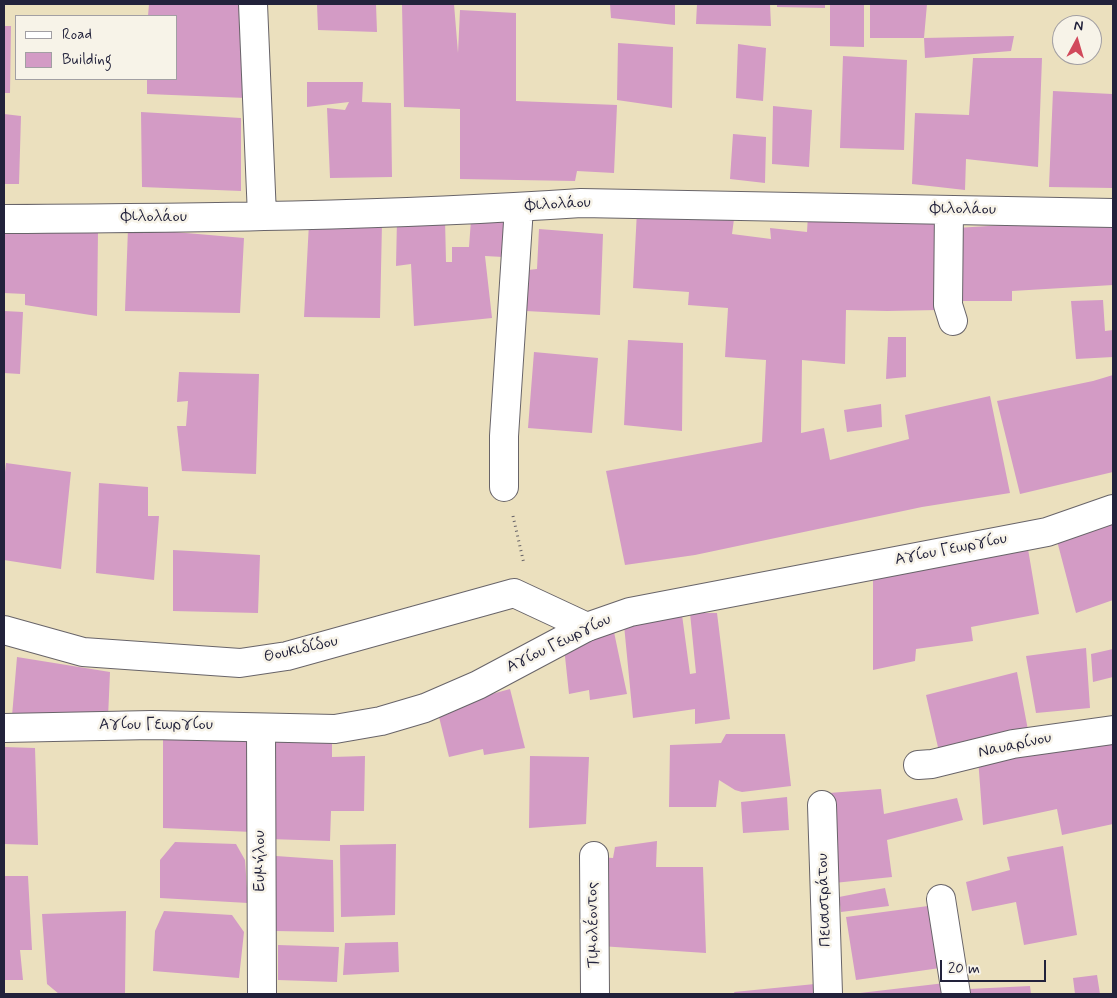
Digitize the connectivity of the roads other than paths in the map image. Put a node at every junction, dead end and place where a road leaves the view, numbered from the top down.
1 (252, 4) edge
2 (520, 207) junction
3 (949, 210) junction
4 (1113, 213) edge
5 (262, 216) junction
6 (4, 219) edge
7 (953, 320) dead end
8 (504, 487) road end
9 (1113, 509) edge
10 (587, 627) junction
11 (4, 630) edge
12 (4, 728) edge
13 (261, 728) junction
14 (1113, 730) edge
15 (918, 765) dead end
16 (822, 806) dead end
17 (594, 856) dead end
18 (941, 899) dead end
19 (262, 994) edge
20 (595, 994) edge
21 (828, 994) edge
22 (956, 994) edge

1 - 5 street
2 - 3 street, Φιλολάου
2 - 5 street, Φιλολάου
2 - 8 street
3 - 4 street, Φιλολάου
3 - 7 street
5 - 6 street, Φιλολάου
9 - 10 street, Αγίου Γεωργίου
10 - 11 street, Θουκιδίδου
10 - 13 street, Αγίου Γεωργίου
12 - 13 street, Αγίου Γεωργίου
13 - 19 street, Ευμήλου
14 - 15 street, Ναυαρίνου
16 - 21 street, Πεισιστράτου
17 - 20 street, Τιμολέοντος
18 - 22 street

